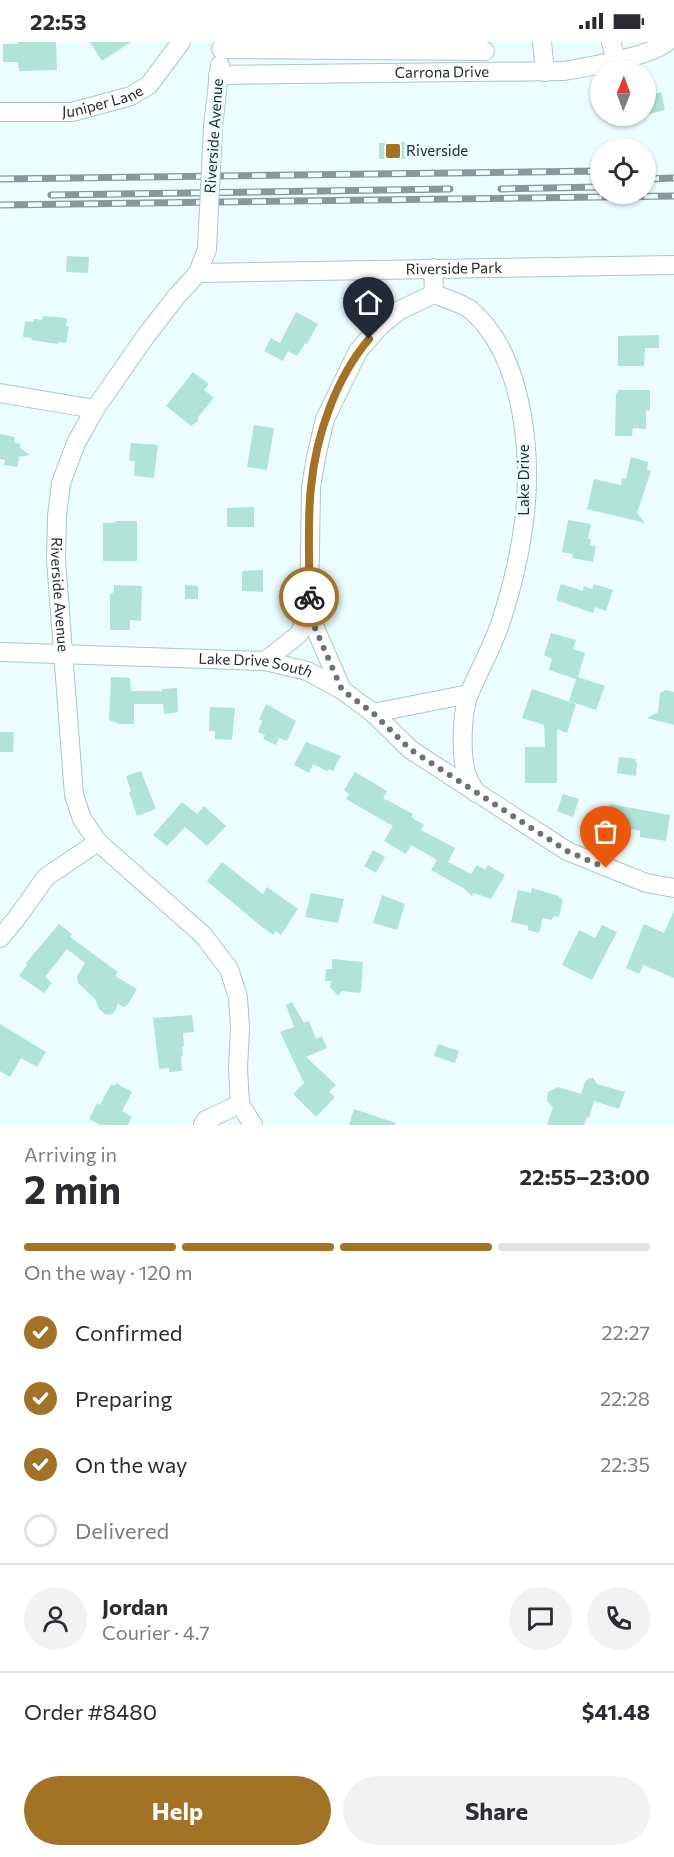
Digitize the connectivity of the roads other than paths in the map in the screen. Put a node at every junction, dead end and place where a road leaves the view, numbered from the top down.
1 (181, 42) edge
2 (543, 42) edge
3 (611, 42) edge
4 (222, 46) edge
5 (668, 47) edge
6 (333, 50) junction
7 (485, 51) dead end
8 (616, 60) joint
9 (590, 66) edge
10 (545, 72) junction
11 (218, 75) junction
12 (327, 75) junction
13 (0, 112) edge
14 (674, 265) edge
15 (433, 268) junction
16 (198, 273) junction
17 (434, 294) junction
18 (0, 393) edge
19 (95, 409) junction
20 (309, 614) junction
21 (0, 652) edge
22 (62, 653) junction
23 (265, 661) junction
24 (342, 690) junction
25 (468, 694) junction
26 (373, 713) junction
27 (476, 793) junction
28 (98, 842) junction
29 (674, 888) edge
30 (0, 938) edge
31 (240, 1104) junction
32 (202, 1125) edge
33 (253, 1125) edge

1 - 13 street, Juniper Lane
2 - 10 street
3 - 8 street
4 - 6 street
4 - 11 street, Riverside Avenue
5 - 8 street, Carrona Drive
6 - 7 street
6 - 12 street
9 - 10 street, Carrona Drive
10 - 12 street, Carrona Drive
11 - 12 street, Carrona Drive
11 - 16 street, Riverside Avenue, bridge
14 - 15 street, Riverside Park
15 - 16 street, Riverside Park
15 - 17 street
16 - 19 street, Riverside Avenue
17 - 20 street
17 - 25 street, Lake Drive
18 - 19 street
19 - 22 street, Riverside Avenue
20 - 23 street
20 - 24 street
21 - 22 street, Lake Drive South
22 - 23 street, Lake Drive South
22 - 28 street, Riverside Avenue
23 - 24 street, Lake Drive South
24 - 26 street, Lake Drive South
25 - 26 street
25 - 27 street, Lake Drive
26 - 27 street, Lake Drive South
27 - 29 street, Lake Drive South
28 - 30 street
28 - 31 street, Riverside Avenue
31 - 32 street
31 - 33 street, Riverside Avenue

